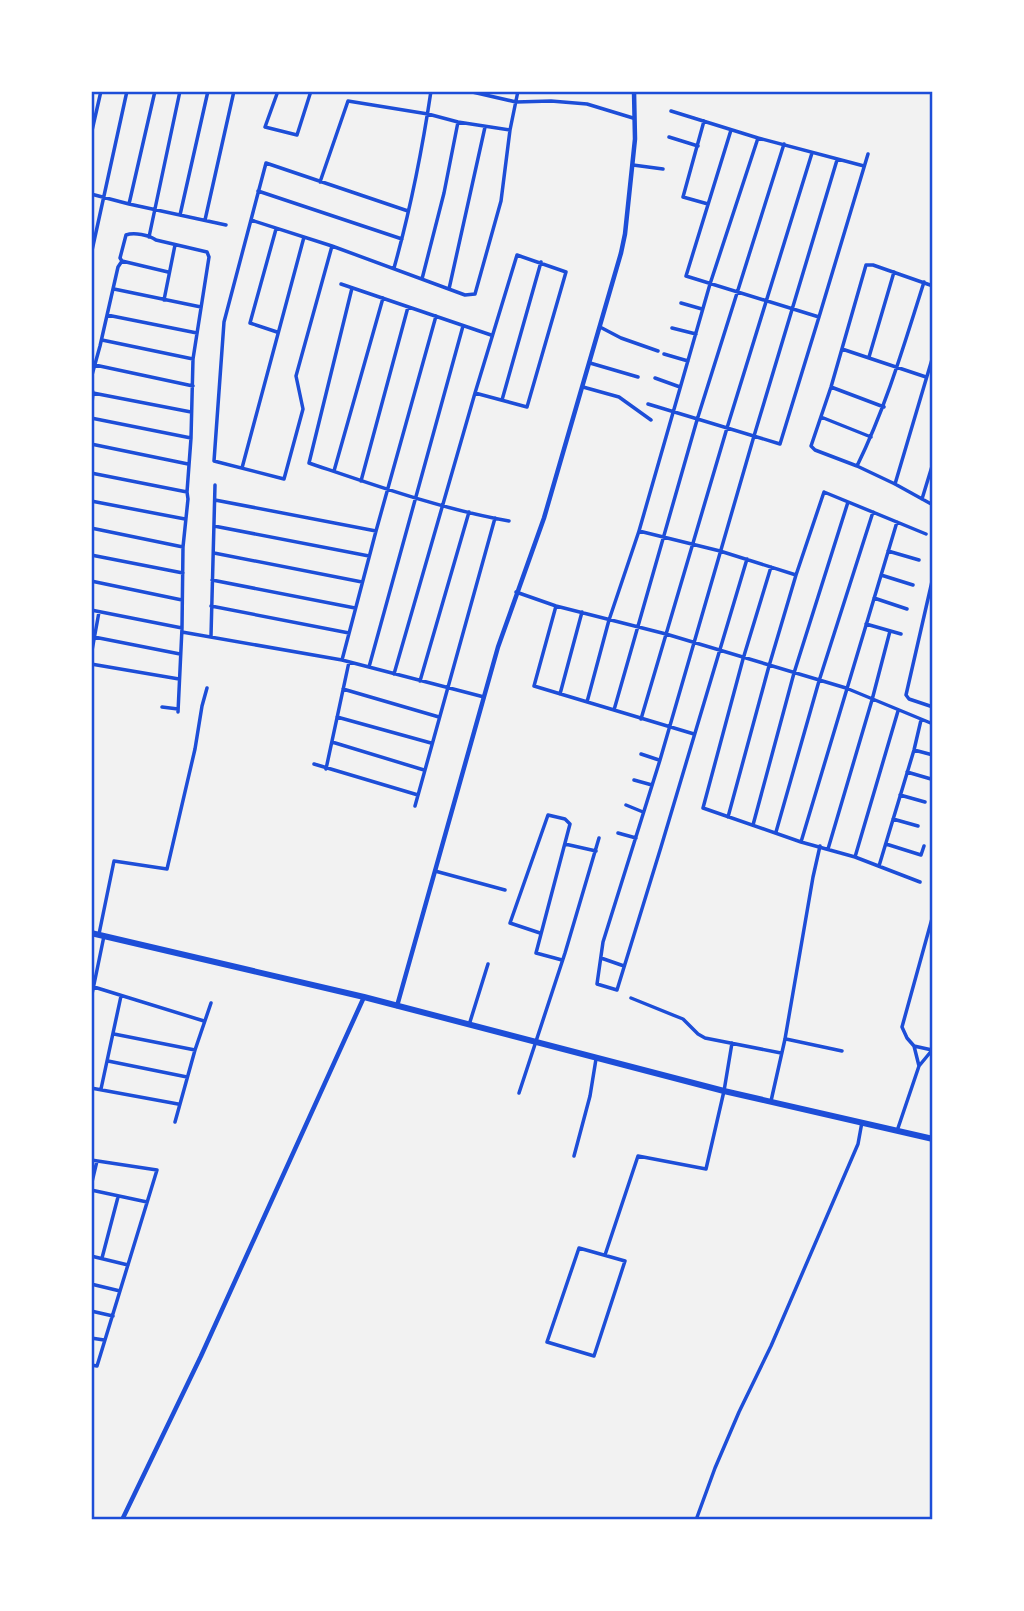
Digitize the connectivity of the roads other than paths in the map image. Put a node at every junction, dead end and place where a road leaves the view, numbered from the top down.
1 (101, 91) edge
2 (127, 91) edge
3 (155, 91) edge
4 (180, 91) edge
5 (208, 91) edge
6 (234, 91) edge
7 (278, 91) edge
8 (311, 91) edge
9 (431, 91) edge
10 (468, 91) edge
11 (519, 91) edge
12 (634, 91) edge
13 (516, 102) junction
14 (671, 111) dead end
15 (428, 114) junction
16 (633, 118) junction
17 (704, 121) junction
18 (458, 122) junction
19 (485, 127) junction
20 (510, 130) junction
21 (731, 130) junction
22 (91, 135) edge
23 (669, 137) dead end
24 (758, 138) junction
25 (784, 145) junction
26 (698, 146) junction
27 (812, 153) junction
28 (868, 154) dead end
29 (837, 160) junction
30 (633, 165) junction
31 (864, 166) junction
32 (663, 169) dead end
33 (320, 182) junction
34 (258, 191) junction
35 (91, 194) edge
36 (104, 197) junction
37 (129, 204) junction
38 (708, 204) junction
39 (154, 210) junction
40 (408, 211) junction
41 (180, 215) junction
42 (205, 220) junction
43 (251, 220) junction
44 (226, 225) dead end
45 (276, 229) junction
46 (149, 237) junction
47 (304, 237) junction
48 (402, 239) junction
49 (175, 245) junction
50 (332, 246) junction
51 (91, 255) edge
52 (122, 261) junction
53 (541, 262) junction
54 (394, 268) junction
55 (169, 272) junction
56 (894, 272) junction
57 (422, 279) junction
58 (923, 282) junction
59 (341, 284) dead end
60 (710, 284) junction
61 (933, 286) edge
62 (352, 288) junction
63 (114, 289) junction
64 (449, 289) junction
65 (738, 292) junction
66 (383, 298) junction
67 (164, 300) junction
68 (765, 301) junction
69 (681, 303) dead end
70 (201, 307) junction
71 (408, 307) junction
72 (703, 309) junction
73 (792, 309) junction
74 (107, 315) junction
75 (436, 316) junction
76 (820, 317) junction
77 (463, 326) junction
78 (600, 327) junction
79 (672, 328) dead end
80 (277, 332) junction
81 (197, 334) junction
82 (696, 334) junction
83 (492, 336) junction
84 (102, 340) junction
85 (842, 348) junction
86 (658, 351) dead end
87 (664, 354) dead end
88 (933, 356) edge
89 (870, 357) junction
90 (193, 359) junction
91 (688, 361) junction
92 (590, 363) junction
93 (95, 365) junction
94 (897, 367) junction
95 (638, 377) dead end
96 (655, 378) dead end
97 (927, 378) junction
98 (193, 386) junction
99 (583, 387) junction
100 (680, 387) junction
101 (831, 387) junction
102 (93, 393) junction
103 (475, 393) junction
104 (502, 400) junction
105 (648, 404) dead end
106 (884, 407) junction
107 (191, 412) junction
108 (673, 413) junction
109 (91, 415) edge
110 (821, 417) junction
111 (651, 420) dead end
112 (697, 420) junction
113 (727, 428) junction
114 (754, 436) junction
115 (872, 437) junction
116 (191, 438) junction
117 (91, 444) edge
118 (933, 463) edge
119 (189, 464) junction
120 (857, 466) junction
121 (242, 468) junction
122 (334, 471) junction
123 (91, 472) edge
124 (360, 481) junction
125 (895, 484) junction
126 (215, 485) dead end
127 (388, 489) junction
128 (187, 492) junction
129 (414, 496) junction
130 (922, 499) junction
131 (215, 500) junction
132 (91, 501) edge
133 (848, 502) junction
134 (443, 505) junction
135 (933, 505) edge
136 (469, 512) junction
137 (873, 512) junction
138 (185, 519) junction
139 (495, 519) junction
140 (509, 521) dead end
141 (897, 522) junction
142 (214, 526) junction
143 (91, 528) edge
144 (376, 531) junction
145 (639, 531) junction
146 (926, 534) dead end
147 (664, 538) junction
148 (693, 544) junction
149 (183, 547) junction
150 (720, 551) junction
151 (888, 551) junction
152 (214, 553) junction
153 (91, 555) edge
154 (369, 556) junction
155 (747, 559) junction
156 (919, 560) dead end
157 (771, 567) junction
158 (183, 573) junction
159 (796, 575) junction
160 (881, 575) junction
161 (933, 576) edge
162 (212, 580) junction
163 (91, 581) edge
164 (362, 582) junction
165 (913, 585) dead end
166 (516, 592) junction
167 (874, 598) junction
168 (182, 600) junction
169 (211, 606) junction
170 (556, 606) junction
171 (355, 608) junction
172 (907, 608) dead end
173 (91, 610) edge
174 (99, 612) junction
175 (582, 612) junction
176 (609, 620) junction
177 (866, 624) junction
178 (638, 628) junction
179 (182, 630) junction
180 (890, 631) junction
181 (349, 633) junction
182 (666, 634) junction
183 (901, 634) dead end
184 (211, 636) junction
185 (94, 637) junction
186 (693, 643) junction
187 (720, 652) junction
188 (180, 654) junction
189 (91, 656) edge
190 (743, 659) junction
191 (342, 660) junction
192 (349, 662) junction
193 (91, 664) edge
194 (769, 666) junction
195 (369, 667) junction
196 (794, 673) junction
197 (394, 674) junction
198 (179, 679) junction
199 (420, 681) junction
200 (819, 681) junction
201 (206, 688) dead end
202 (447, 688) junction
203 (846, 688) junction
204 (344, 689) junction
205 (560, 694) junction
206 (485, 698) junction
207 (872, 699) junction
208 (587, 702) junction
209 (933, 706) edge
210 (162, 707) dead end
211 (614, 709) junction
212 (898, 711) junction
213 (337, 717) junction
214 (439, 717) junction
215 (641, 719) junction
216 (921, 720) junction
217 (933, 724) edge
218 (668, 726) junction
219 (694, 734) junction
220 (332, 742) junction
221 (431, 743) junction
222 (914, 750) junction
223 (641, 754) dead end
224 (933, 755) edge
225 (660, 760) junction
226 (314, 765) dead end
227 (326, 769) junction
228 (424, 770) junction
229 (907, 772) junction
230 (931, 779) dead end
231 (634, 780) dead end
232 (652, 786) junction
233 (418, 795) junction
234 (900, 795) junction
235 (925, 802) dead end
236 (626, 805) dead end
237 (415, 806) dead end
238 (644, 812) junction
239 (728, 817) junction
240 (894, 819) junction
241 (753, 825) junction
242 (918, 826) dead end
243 (776, 832) junction
244 (618, 833) dead end
245 (599, 838) dead end
246 (636, 838) junction
247 (801, 842) junction
248 (565, 844) junction
249 (886, 844) junction
250 (820, 846) junction
251 (924, 846) dead end
252 (828, 849) junction
253 (596, 851) junction
254 (855, 857) junction
255 (879, 866) junction
256 (435, 871) junction
257 (920, 882) dead end
258 (505, 890) dead end
259 (933, 915) edge
260 (540, 933) junction
261 (98, 935) edge
262 (601, 958) junction
263 (562, 960) junction
264 (488, 964) dead end
265 (624, 965) junction
266 (93, 988) junction
267 (121, 996) junction
268 (365, 997) junction
269 (631, 998) dead end
270 (91, 999) edge
271 (211, 1003) dead end
272 (397, 1006) junction
273 (204, 1021) junction
274 (469, 1025) junction
275 (114, 1034) junction
276 (785, 1039) junction
277 (537, 1041) junction
278 (732, 1044) junction
279 (914, 1046) junction
280 (933, 1049) edge
281 (195, 1050) junction
282 (842, 1051) dead end
283 (781, 1053) junction
284 (597, 1057) junction
285 (108, 1061) junction
286 (919, 1066) junction
287 (187, 1077) junction
288 (91, 1087) edge
289 (101, 1089) junction
290 (724, 1091) junction
291 (520, 1093) dead end
292 (771, 1101) junction
293 (179, 1104) junction
294 (175, 1122) dead end
295 (862, 1122) junction
296 (897, 1130) junction
297 (933, 1139) edge
298 (574, 1156) dead end
299 (94, 1161) edge
300 (91, 1188) edge
301 (118, 1197) junction
302 (148, 1202) junction
303 (605, 1255) junction
304 (91, 1256) edge
305 (102, 1258) junction
306 (128, 1265) junction
307 (91, 1284) edge
308 (120, 1291) junction
309 (91, 1311) edge
310 (113, 1316) junction
311 (91, 1338) edge
312 (104, 1340) junction
313 (91, 1365) edge
314 (122, 1520) edge
315 (696, 1520) edge

1 - 22 street
2 - 36 street
3 - 37 street
4 - 39 street
5 - 41 street
6 - 42 street
7 - 8 street
9 - 15 street
10 - 13 street
11 - 13 street
12 - 16 street
13 - 16 street
13 - 20 street
14 - 17 street
15 - 18 street
15 - 33 street
15 - 40 street
16 - 30 street
17 - 21 street
17 - 26 street
18 - 19 street
18 - 57 street
19 - 20 street
19 - 64 street
20 - 64 street
21 - 24 street
21 - 38 street
23 - 26 street
24 - 25 street
24 - 60 street
25 - 27 street
25 - 65 street
26 - 38 street
27 - 29 street
27 - 68 street
28 - 31 street
29 - 31 street
29 - 73 street
30 - 32 street
30 - 78 street
31 - 76 street
33 - 34 street
33 - 40 street
34 - 43 street
34 - 48 street
35 - 36 street
36 - 37 street
36 - 51 street
37 - 39 street
38 - 60 street
39 - 41 street
39 - 46 street
40 - 48 street
41 - 42 street
42 - 44 street
43 - 45 street
43 - 121 street
45 - 47 street
45 - 80 street
46 - 49 street
46 - 52 street
47 - 50 street
47 - 80 street
48 - 54 street
49 - 55 street
49 - 70 street
50 - 54 street
50 - 121 street
52 - 55 street
52 - 63 street
53 - 83 street
53 - 104 street
53 - 104 street
54 - 57 street
55 - 67 street
56 - 58 street
56 - 85 street
56 - 89 street
57 - 64 street
58 - 61 street
58 - 94 street
59 - 62 street
60 - 65 street
60 - 72 street
62 - 66 street
62 - 122 street
63 - 67 street
63 - 74 street
65 - 68 street
65 - 112 street
66 - 71 street
66 - 122 street
67 - 70 street
68 - 73 street
68 - 113 street
69 - 72 street
70 - 81 street
71 - 75 street
71 - 124 street
72 - 82 street
73 - 76 street
73 - 114 street
74 - 81 street
74 - 84 street
75 - 77 street
75 - 127 street
76 - 114 street
77 - 83 street
77 - 129 street
78 - 86 street
78 - 92 street
79 - 82 street
80 - 121 street
81 - 90 street
82 - 91 street
83 - 103 street
84 - 90 street
84 - 93 street
85 - 89 street
85 - 101 street
87 - 91 street
88 - 97 street
89 - 94 street
90 - 98 street
91 - 100 street
92 - 95 street
92 - 99 street
93 - 98 street
93 - 102 street
94 - 97 street
94 - 106 street
96 - 100 street
97 - 125 street
98 - 107 street
99 - 111 street
99 - 166 street
100 - 108 street
101 - 106 street
101 - 110 street
102 - 107 street
102 - 109 street
103 - 104 street
103 - 134 street
105 - 108 street
106 - 115 street
107 - 116 street
108 - 112 street
108 - 145 street
109 - 116 street
110 - 115 street
110 - 120 street
112 - 113 street
112 - 147 street
113 - 114 street
113 - 148 street
114 - 150 street
115 - 120 street
116 - 119 street
117 - 119 street
118 - 130 street
119 - 128 street
120 - 125 street
122 - 124 street
123 - 128 street
124 - 127 street
125 - 130 street
126 - 131 street
127 - 129 street
127 - 144 street
128 - 138 street
129 - 134 street
129 - 195 street
130 - 135 street
131 - 142 street
131 - 144 street
132 - 138 street
133 - 137 street
133 - 159 street
133 - 196 street
134 - 136 street
134 - 197 street
136 - 139 street
136 - 199 street
137 - 141 street
137 - 200 street
138 - 149 street
139 - 140 street
139 - 202 street
141 - 146 street
141 - 151 street
142 - 152 street
142 - 154 street
143 - 149 street
144 - 154 street
145 - 147 street
145 - 176 street
147 - 148 street
147 - 178 street
148 - 150 street
148 - 182 street
149 - 158 street
150 - 155 street
150 - 186 street
151 - 156 street
151 - 160 street
152 - 162 street
152 - 164 street
153 - 158 street
154 - 164 street
155 - 157 street
155 - 187 street
157 - 159 street
157 - 190 street
158 - 168 street
159 - 194 street
160 - 165 street
160 - 167 street
161 - 209 street
162 - 169 street
162 - 171 street
163 - 168 street
164 - 171 street
166 - 170 street
166 - 206 street
167 - 172 street
167 - 177 street
168 - 179 street
169 - 181 street
169 - 184 street
170 - 175 street
170 - 205 street
171 - 181 street
173 - 174 street
174 - 179 street
174 - 185 street
175 - 176 street
175 - 205 street
176 - 178 street
176 - 208 street
177 - 180 street
177 - 203 street
178 - 182 street
178 - 211 street
179 - 184 street
179 - 188 street
180 - 183 street
180 - 207 street
181 - 191 street
182 - 186 street
182 - 215 street
184 - 191 street
185 - 188 street
185 - 189 street
186 - 187 street
186 - 218 street
187 - 190 street
187 - 219 street
188 - 198 street
190 - 194 street
190 - 239 street
191 - 192 street
192 - 195 street
192 - 204 street
193 - 198 street
194 - 196 street
194 - 239 street
195 - 197 street
196 - 200 street
196 - 241 street
197 - 199 street
198 - 210 street
199 - 202 street
200 - 203 street
200 - 243 street
201 - 261 street
202 - 206 street
202 - 214 street
203 - 207 street
203 - 247 street
204 - 213 street
204 - 214 street
205 - 208 street
206 - 256 street
207 - 212 street
207 - 252 street
208 - 211 street
211 - 215 street
212 - 216 street
212 - 254 street
213 - 220 street
213 - 221 street
214 - 221 street
215 - 218 street
216 - 217 street
216 - 222 street
218 - 219 street
218 - 225 street
219 - 265 street
220 - 227 street
220 - 228 street
221 - 228 street
222 - 224 street
222 - 229 street
223 - 225 street
225 - 232 street
226 - 227 street
227 - 233 street
228 - 233 street
229 - 230 street
229 - 234 street
231 - 232 street
232 - 238 street
233 - 237 street
234 - 235 street
234 - 240 street
236 - 238 street
238 - 246 street
239 - 241 street
240 - 242 street
240 - 249 street
241 - 243 street
243 - 247 street
244 - 246 street
245 - 253 street
246 - 262 street
247 - 250 street
248 - 253 street
248 - 260 street
248 - 260 street
249 - 251 street
249 - 255 street
250 - 252 street
250 - 276 street
252 - 254 street
253 - 263 street
254 - 255 street
255 - 257 street
256 - 258 street
256 - 272 street
259 - 279 street
260 - 263 street
261 - 266 street
261 - 268 highway
262 - 265 street
262 - 265 street
263 - 277 street
264 - 274 street
266 - 267 street
266 - 270 street
267 - 273 street
267 - 275 street
268 - 272 highway
268 - 314 street
269 - 278 street
271 - 273 street
272 - 274 highway
273 - 281 street
274 - 277 highway
275 - 281 street
275 - 285 street
276 - 282 street
276 - 283 street
277 - 284 highway
277 - 291 street
278 - 283 street
278 - 290 street
279 - 280 street
279 - 286 street
280 - 286 street
281 - 287 street
283 - 292 street
284 - 290 highway
284 - 298 street
285 - 287 street
285 - 289 street
286 - 296 street
287 - 293 street
288 - 289 street
289 - 293 street
290 - 292 highway
290 - 303 street
292 - 295 highway
293 - 294 street
295 - 296 highway
295 - 315 street
296 - 297 highway
299 - 300 street
299 - 302 street
300 - 301 street
301 - 302 street
301 - 305 street
302 - 306 street
303 - 303 street
304 - 305 street
305 - 306 street
306 - 308 street
307 - 308 street
308 - 310 street
309 - 310 street
310 - 312 street
311 - 312 street
312 - 313 street

